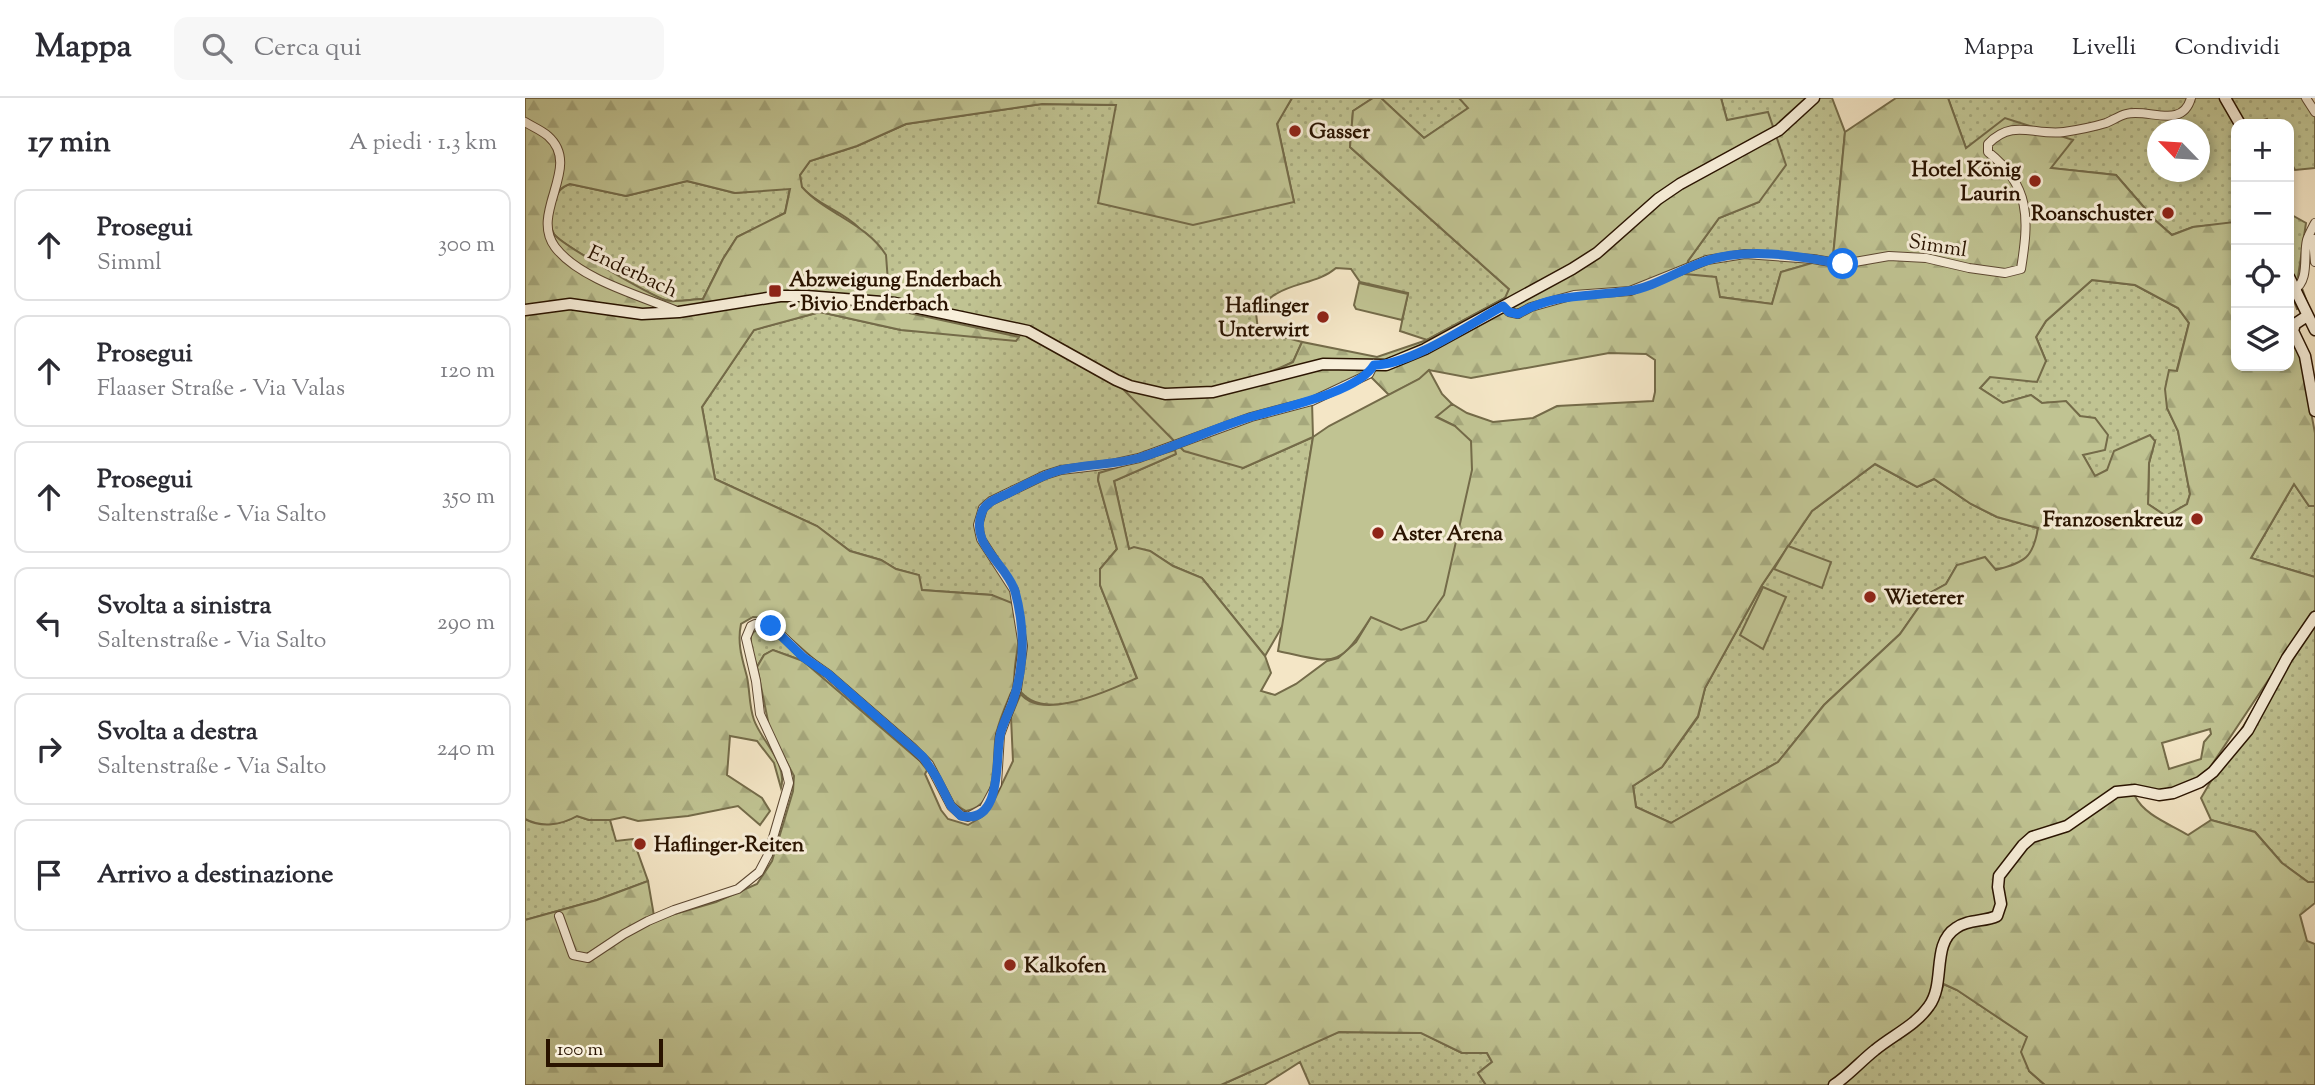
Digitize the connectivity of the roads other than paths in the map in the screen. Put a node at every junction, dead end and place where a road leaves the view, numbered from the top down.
1 (1814, 98) edge
2 (2191, 98) edge
3 (2225, 98) edge
4 (2306, 98) edge
5 (2315, 112) edge
6 (2237, 119) edge
7 (525, 122) edge
8 (2315, 223) edge
9 (2309, 235) junction
10 (2315, 262) edge
11 (2294, 290) joint
12 (1503, 306) junction
13 (525, 310) edge
14 (679, 312) junction
15 (2307, 316) junction
16 (2315, 330) edge
17 (1374, 365) junction
18 (2315, 411) edge
19 (2315, 617) edge
20 (559, 916) dead end
21 (1834, 1085) edge

1 - 12 street
2 - 12 street, Simml
3 - 6 street
4 - 5 street
7 - 14 street, Enderbach
8 - 9 street
9 - 10 street
9 - 11 street
11 - 15 street
12 - 17 street
13 - 14 street
14 - 17 street
15 - 16 street
15 - 18 street
17 - 20 street
19 - 21 street

